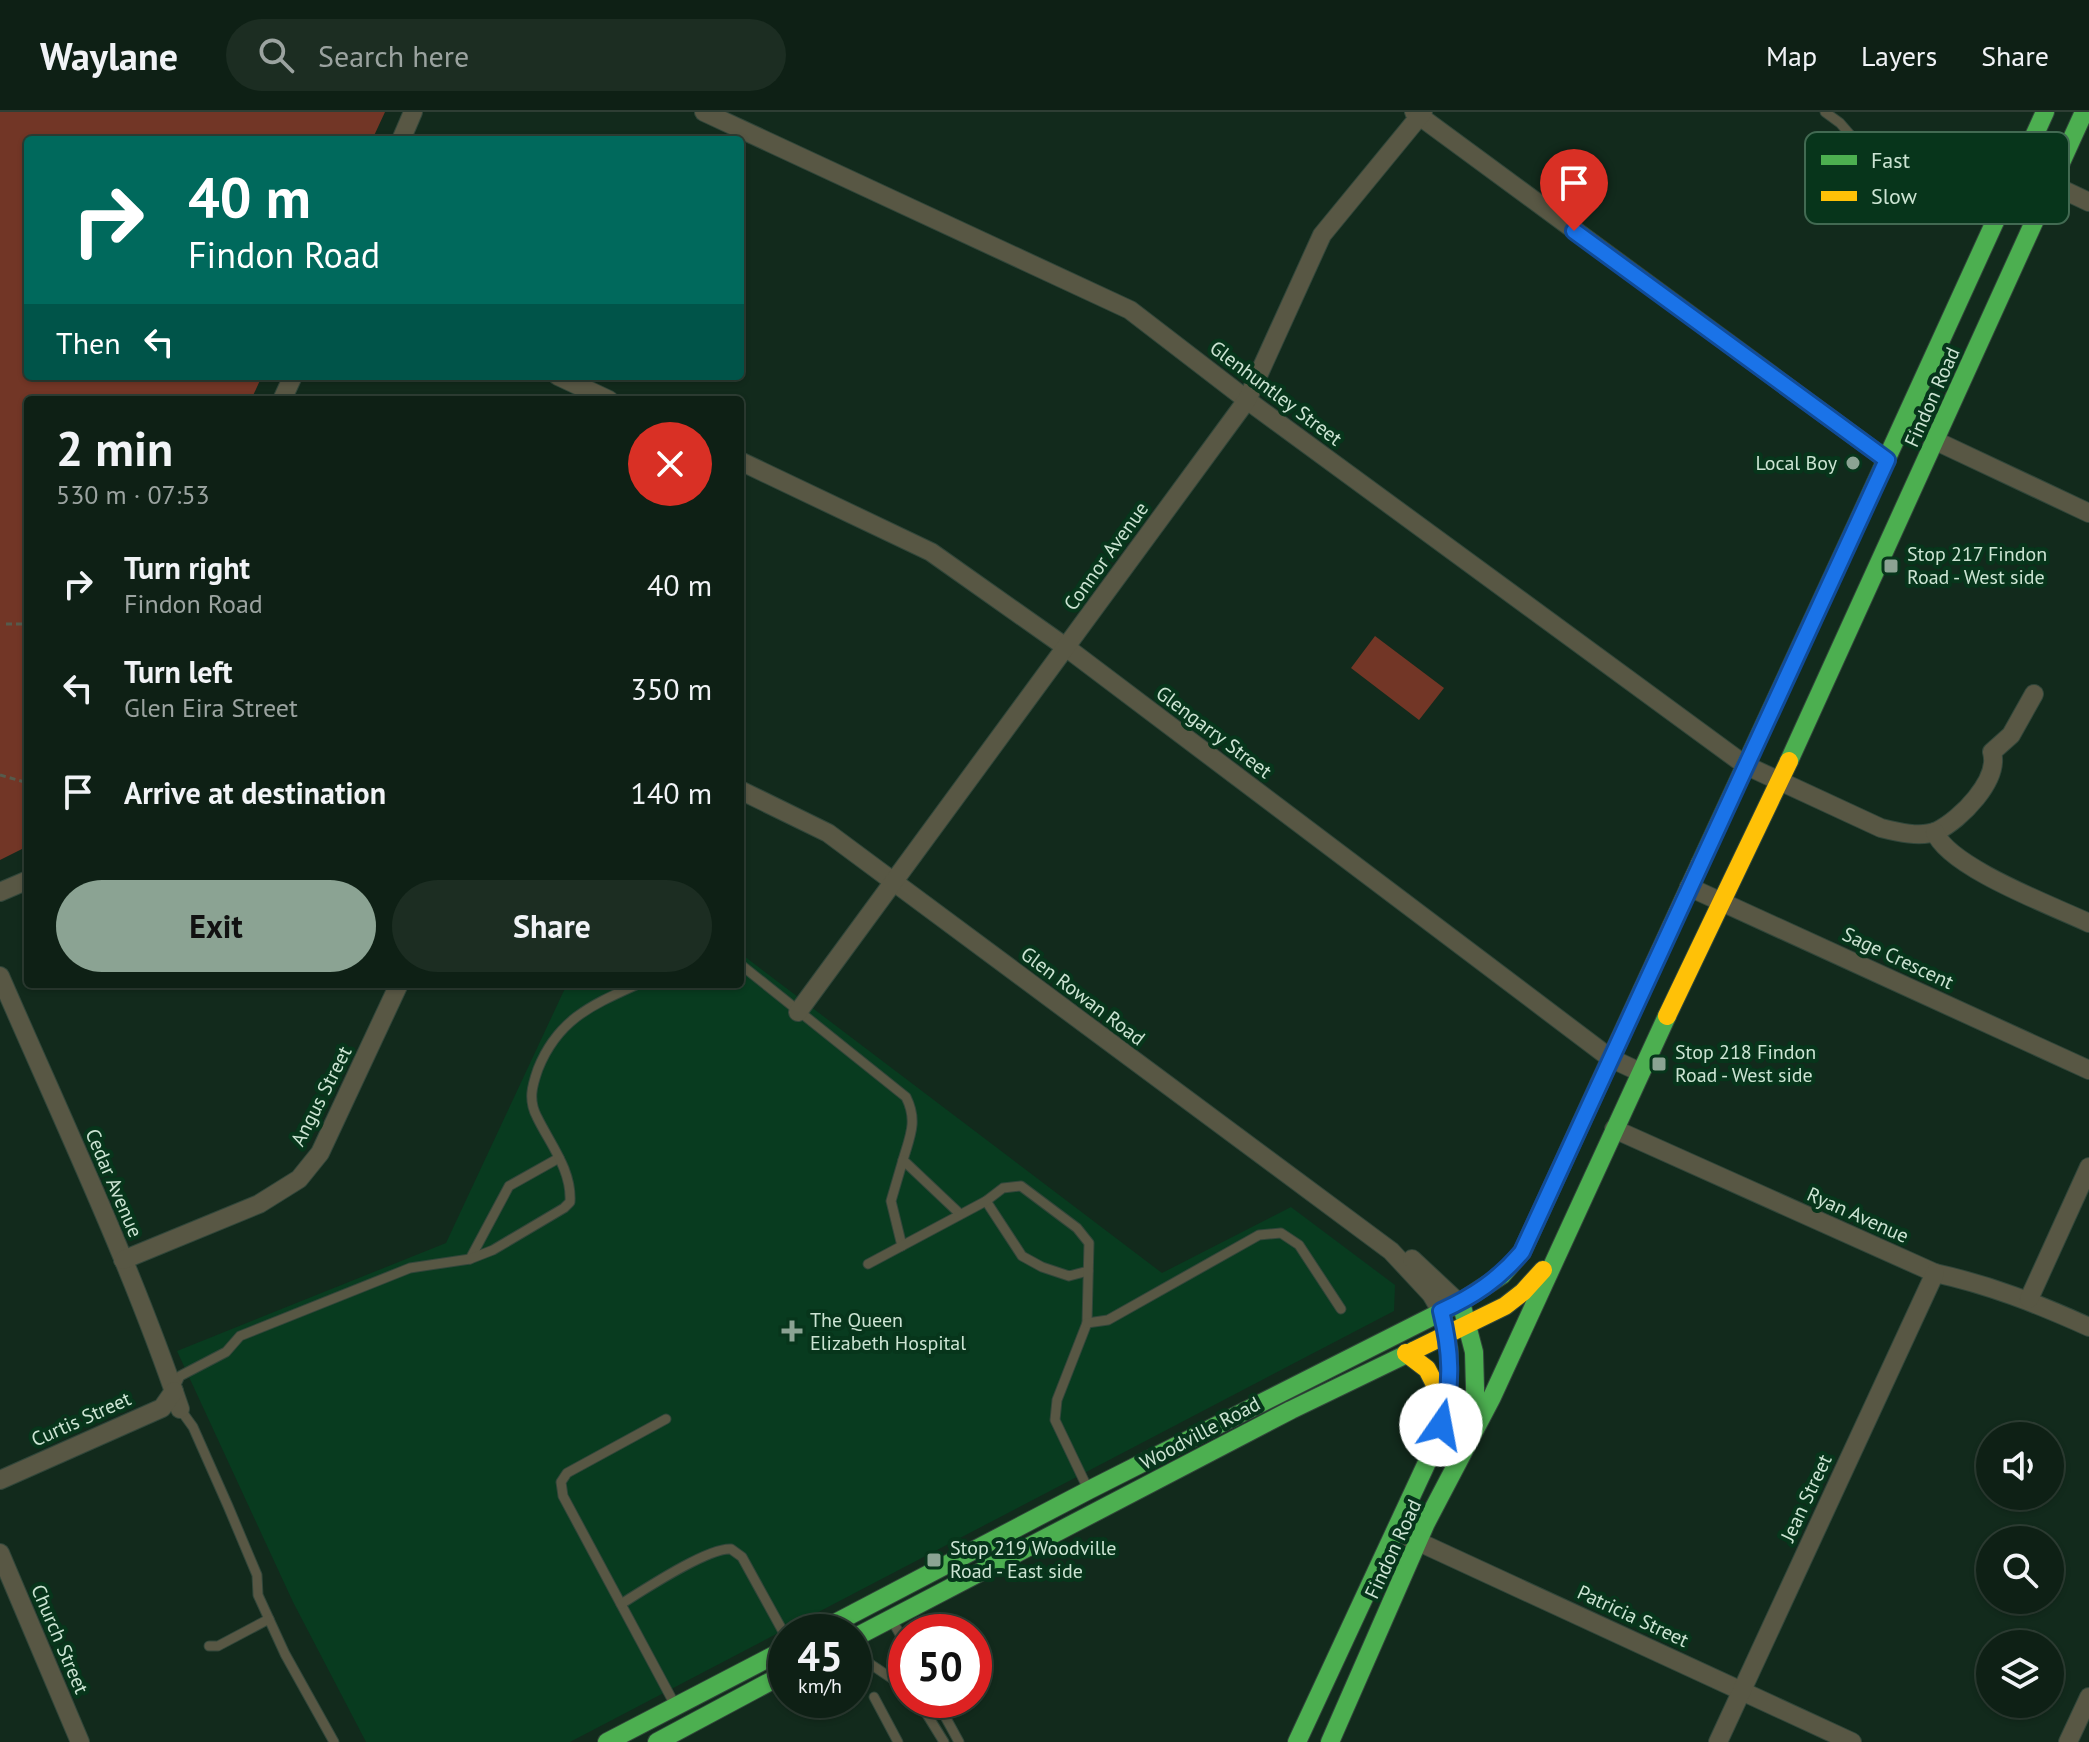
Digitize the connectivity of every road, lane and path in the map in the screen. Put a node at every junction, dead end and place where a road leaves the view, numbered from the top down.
1 (413, 112) edge
2 (704, 112) edge
3 (1825, 112) edge
4 (2045, 112) edge
5 (2084, 112) edge
6 (1419, 113) edge
7 (1848, 132) edge
8 (2036, 132) edge
9 (403, 136) edge
10 (2069, 145) edge
11 (2069, 193) edge
12 (2089, 202) edge
13 (1994, 224) edge
14 (2033, 224) edge
15 (566, 380) edge
16 (600, 396) edge
17 (1247, 400) junction
18 (1936, 441) junction
19 (1887, 460) junction
20 (744, 463) edge
21 (2089, 513) edge
22 (6, 624) dead end
23 (24, 624) edge
24 (1067, 648) junction
25 (2034, 694) dead end
26 (1745, 765) junction
27 (0, 775) edge
28 (1780, 781) junction
29 (24, 782) edge
30 (744, 792) edge
31 (1935, 832) junction
32 (24, 882) edge
33 (892, 882) junction
34 (1689, 887) junction
35 (0, 892) edge
36 (1723, 902) junction
37 (2089, 923) edge
38 (744, 967) edge
39 (0, 976) edge
40 (397, 988) edge
41 (629, 988) edge
42 (798, 1012) junction
43 (1610, 1058) junction
44 (2089, 1070) edge
45 (1640, 1072) junction
46 (1614, 1129) junction
47 (559, 1158) junction
48 (903, 1160) junction
49 (2089, 1167) edge
50 (986, 1201) junction
51 (959, 1213) junction
52 (902, 1246) junction
53 (1391, 1251) junction
54 (1557, 1256) junction
55 (470, 1259) junction
56 (123, 1260) junction
57 (868, 1264) dead end
58 (1088, 1271) junction
59 (1935, 1273) junction
60 (2029, 1299) junction
61 (1459, 1303) junction
62 (1341, 1309) dead end
63 (1441, 1311) junction
64 (1087, 1323) junction
65 (1469, 1323) junction
66 (2089, 1327) edge
67 (1447, 1333) junction
68 (1406, 1353) junction
69 (177, 1400) junction
70 (1447, 1408) junction
71 (666, 1419) dead end
72 (1476, 1424) junction
73 (0, 1480) edge
74 (1089, 1490) junction
75 (1098, 1512) junction
76 (1396, 1531) junction
77 (1419, 1542) junction
78 (0, 1553) edge
79 (621, 1604) junction
80 (773, 1614) edge
81 (852, 1614) edge
82 (902, 1614) edge
83 (269, 1619) junction
84 (209, 1646) dead end
85 (768, 1658) edge
86 (768, 1683) edge
87 (1742, 1691) junction
88 (874, 1697) dead end
89 (2089, 1697) edge
90 (676, 1707) junction
91 (929, 1718) edge
92 (946, 1718) edge
93 (680, 1729) junction
94 (80, 1742) edge
95 (334, 1742) edge
96 (607, 1742) edge
97 (657, 1742) edge
98 (898, 1742) edge
99 (944, 1742) edge
100 (959, 1742) edge
101 (1297, 1742) edge
102 (1330, 1742) edge
103 (1718, 1742) edge
104 (1852, 1742) edge
105 (2068, 1742) edge

1 - 9 street
2 - 17 street, Glenhuntley Street
3 - 7 lane
4 - 8 main road, Findon Road
5 - 10 main road, Findon Road
6 - 17 street, Connor Avenue
6 - 19 street
11 - 12 street
13 - 19 main road, Findon Road
14 - 18 main road, Findon Road
15 - 16 street
17 - 24 street, Connor Avenue
17 - 26 street, Glenhuntley Street
18 - 19 main road
18 - 21 street
18 - 28 main road, Findon Road
19 - 26 main road, Findon Road
20 - 24 street, Glengarry Street
22 - 23 path
24 - 33 street, Connor Avenue
24 - 43 street, Glengarry Street
25 - 31 street
26 - 28 street, Glenhuntley Street
26 - 34 main road, Findon Road
27 - 29 path
28 - 31 street, Glenhuntley Street
28 - 36 main road, Findon Road
30 - 33 street, Glen Rowan Road
31 - 37 street
32 - 35 street
33 - 42 street, Connor Avenue
33 - 53 street, Glen Rowan Road
34 - 36 street, Sage Crescent
34 - 43 main road, Findon Road
36 - 44 street, Sage Crescent
36 - 45 main road, Findon Road
38 - 42 lane
39 - 56 street, Cedar Avenue
40 - 56 street, Angus Street
41 - 47 lane
42 - 48 lane
43 - 45 street, Glengarry Street
43 - 61 main road, Findon Road
45 - 46 main road, Findon Road
46 - 54 main road, Findon Road
46 - 59 street, Ryan Avenue
47 - 55 lane
47 - 55 lane
48 - 51 lane
48 - 52 lane
49 - 60 street
50 - 51 lane
50 - 58 lane
50 - 58 lane
51 - 52 lane
52 - 57 lane
53 - 61 street, Glen Rowan Road
53 - 63 street, Glen Rowan Road
54 - 65 main road, Woodville Road
54 - 72 main road, Findon Road
55 - 69 lane
56 - 69 street, Cedar Avenue
58 - 64 lane
59 - 60 street, Ryan Avenue
59 - 87 street, Jean Street
60 - 66 street, Ryan Avenue
61 - 63 main road, Woodville Road
61 - 65 main road
62 - 64 lane
63 - 67 main road, Findon Road
63 - 74 main road, Woodville Road
64 - 74 lane
65 - 67 main road, Woodville Road
65 - 72 main road
67 - 68 main road, Woodville Road
67 - 70 main road, Findon Road
68 - 70 main road
68 - 75 main road, Woodville Road
69 - 73 street, Curtis Street
69 - 83 lane
70 - 76 main road, Findon Road
71 - 79 lane
72 - 77 main road, Findon Road
74 - 75 lane
74 - 81 main road, Woodville Road
75 - 82 main road, Woodville Road
76 - 77 street, Patricia Street
76 - 101 main road, Findon Road
77 - 87 street, Patricia Street
77 - 102 main road, Findon Road
78 - 94 street, Church Street
79 - 80 lane
79 - 90 lane
83 - 84 lane
83 - 95 lane
85 - 90 main road
86 - 93 main road
87 - 103 street, Jean Street
87 - 104 street, Patricia Street
88 - 98 lane
89 - 105 street
90 - 93 lane
90 - 96 main road
91 - 99 lane
92 - 100 lane
93 - 97 main road

